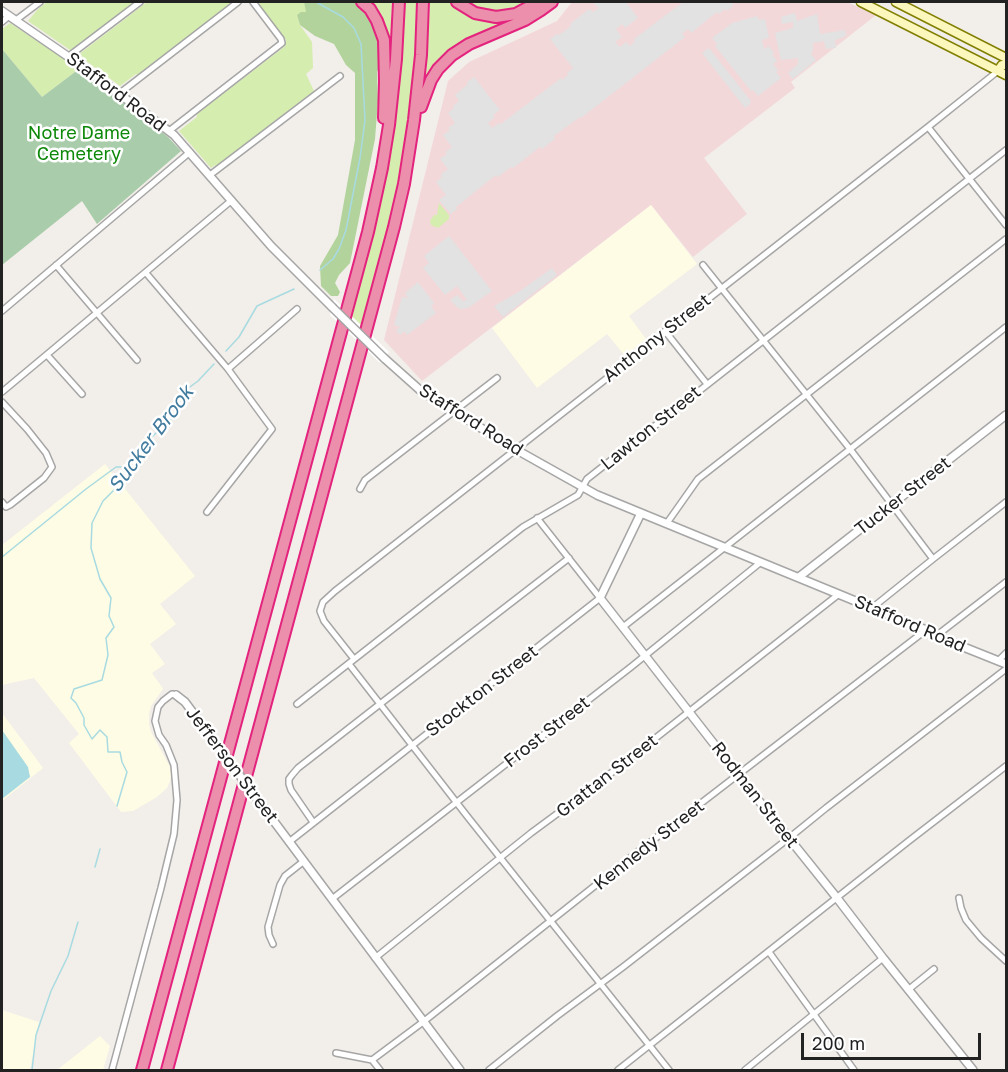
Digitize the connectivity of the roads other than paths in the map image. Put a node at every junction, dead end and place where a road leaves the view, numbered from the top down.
1 (40, 2) edge
2 (140, 2) edge
3 (238, 2) edge
4 (253, 2) edge
5 (362, 2) edge
6 (399, 2) edge
7 (423, 2) edge
8 (457, 2) edge
9 (538, 2) edge
10 (552, 2) edge
11 (861, 2) edge
12 (896, 2) edge
13 (2, 11) edge
14 (13, 18) junction
15 (2, 22) edge
16 (69, 56) junction
17 (1006, 58) edge
18 (1006, 65) edge
19 (998, 71) junction
20 (1006, 75) edge
21 (340, 76) dead end
22 (120, 93) junction
23 (928, 127) junction
24 (169, 131) junction
25 (1006, 150) edge
26 (190, 152) junction
27 (408, 163) junction
28 (210, 175) junction
29 (969, 178) junction
30 (232, 200) junction
31 (1006, 225) edge
32 (1006, 239) edge
33 (363, 253) junction
34 (56, 265) junction
35 (703, 265) dead end
36 (146, 273) junction
37 (721, 288) junction
38 (297, 309) dead end
39 (2, 311) edge
40 (97, 313) junction
41 (1006, 327) edge
42 (665, 331) junction
43 (762, 340) junction
44 (47, 355) junction
45 (137, 360) dead end
46 (228, 369) junction
47 (497, 378) dead end
48 (707, 384) junction
49 (2, 392) edge
50 (82, 394) dead end
51 (806, 395) junction
52 (2, 402) edge
53 (454, 411) junction
54 (1006, 415) edge
55 (515, 449) junction
56 (850, 450) junction
57 (583, 488) junction
58 (360, 489) dead end
59 (1006, 502) edge
60 (4, 505) edge
61 (892, 505) junction
62 (207, 512) dead end
63 (641, 513) junction
64 (537, 518) junction
65 (667, 523) junction
66 (725, 547) junction
67 (569, 558) junction
68 (933, 559) junction
69 (761, 562) junction
70 (799, 577) junction
71 (1006, 582) edge
72 (839, 594) junction
73 (600, 598) junction
74 (872, 608) junction
75 (623, 627) junction
76 (926, 630) junction
77 (936, 636) junction
78 (1006, 654) edge
79 (645, 655) junction
80 (354, 659) junction
81 (998, 661) junction
82 (349, 664) junction
83 (1006, 664) edge
84 (1006, 669) edge
85 (176, 695) joint
86 (297, 704) dead end
87 (380, 704) junction
88 (690, 712) junction
89 (412, 745) junction
90 (1006, 766) edge
91 (739, 776) junction
92 (456, 802) junction
93 (313, 822) junction
94 (789, 838) junction
95 (289, 842) junction
96 (500, 858) junction
97 (303, 861) junction
98 (837, 898) junction
99 (959, 898) dead end
100 (332, 899) junction
101 (551, 921) junction
102 (273, 944) dead end
103 (769, 952) junction
104 (375, 958) junction
105 (883, 958) junction
106 (1006, 961) edge
107 (934, 969) dead end
108 (600, 984) junction
109 (908, 990) junction
110 (815, 1014) junction
111 (423, 1022) junction
112 (649, 1046) junction
113 (336, 1053) dead end
114 (372, 1060) junction
115 (112, 1071) edge
116 (142, 1071) edge
117 (167, 1071) edge
118 (380, 1071) edge
119 (460, 1071) edge
120 (489, 1071) edge
121 (618, 1071) edge
122 (669, 1071) edge
123 (745, 1071) edge
124 (854, 1071) edge
125 (973, 1071) edge

1 - 14 street
2 - 16 street
3 - 22 street
4 - 24 street
5 - 33 highway
6 - 33 highway
7 - 27 highway
8 - 9 highway
10 - 27 highway
11 - 19 main road
12 - 17 main road
13 - 14 street, Stafford Road
14 - 15 street
14 - 16 street, Stafford Road
16 - 22 street, Stafford Road
18 - 19 main road
19 - 20 main road
19 - 23 street, Anthony Street
21 - 28 street
22 - 24 street, Stafford Road
23 - 29 street
23 - 37 street, Anthony Street
24 - 26 street, Stafford Road
25 - 29 street, Lawton Street
26 - 28 street, Stafford Road
26 - 34 street
27 - 117 highway
28 - 30 street, Stafford Road
29 - 31 street
29 - 43 street, Lawton Street
30 - 36 street
30 - 53 street, Stafford Road, bridge
32 - 51 street
33 - 116 highway
34 - 39 street
34 - 40 street
35 - 37 street
36 - 40 street
36 - 46 street
37 - 42 street, Anthony Street
37 - 43 street
38 - 46 street
40 - 44 street
40 - 45 street
41 - 56 street
42 - 48 street
42 - 55 street, Anthony Street
43 - 48 street, Lawton Street
43 - 51 street
44 - 49 street
44 - 50 street
46 - 62 street
47 - 53 street
48 - 57 street, Lawton Street
51 - 56 street
51 - 65 street
52 - 60 street
53 - 55 street, Stafford Road
53 - 58 street
54 - 61 street, Tucker Street
55 - 57 street, Stafford Road
55 - 80 street, Anthony Street
56 - 61 street
56 - 66 street
57 - 63 street, Stafford Road
57 - 64 street, Lawton Street
59 - 68 street
61 - 68 street
61 - 70 street, Tucker Street
63 - 65 street, Stafford Road
63 - 73 street, Stockton Street
64 - 67 street, Rodman Street
64 - 80 street, Lawton Street
65 - 66 street, Stafford Road
66 - 69 street, Stafford Road
66 - 75 street
67 - 73 street, Rodman Street
67 - 87 street
68 - 74 street
69 - 70 street, Stafford Road
69 - 79 street, Frost Street
70 - 72 street, Stafford Road
71 - 77 street
72 - 74 street, Stafford Road
72 - 88 street, Grattan Street
73 - 75 street, Rodman Street
73 - 89 street, Stockton Street
74 - 76 street, Stafford Road
75 - 79 street, Rodman Street
76 - 77 street, Stafford Road
76 - 91 street, Kennedy Street
77 - 81 street, Stafford Road
78 - 81 street
79 - 88 street, Rodman Street
79 - 92 street, Frost Street
80 - 82 street, Lawton Street
81 - 83 street, Stafford Road
82 - 86 street, Lawton Street
82 - 87 street
84 - 94 street
85 - 95 street, Jefferson Street, bridge
85 - 115 street, Jefferson Street
87 - 89 street
87 - 93 street
88 - 91 street, Rodman Street
88 - 96 street, Grattan Street
89 - 92 street
89 - 93 street, Stockton Street
90 - 98 street
91 - 94 street, Rodman Street
91 - 101 street, Kennedy Street
92 - 96 street
92 - 100 street, Frost Street
93 - 95 street, Stockton Street
94 - 98 street, Rodman Street
94 - 108 street
95 - 97 street, Jefferson Street
96 - 101 street
96 - 104 street, Grattan Street
97 - 100 street, Jefferson Street
97 - 102 street
98 - 103 street
98 - 105 street, Rodman Street
99 - 106 street
100 - 104 street, Jefferson Street
101 - 108 street
101 - 111 street, Kennedy Street
103 - 110 street
103 - 112 street
104 - 111 street, Jefferson Street
105 - 109 street, Rodman Street
105 - 110 street
107 - 109 street
108 - 112 street
108 - 120 street
109 - 125 street, Rodman Street
110 - 123 street
110 - 124 street
111 - 114 street, Kennedy Street
111 - 119 street, Jefferson Street
112 - 121 street
112 - 122 street
113 - 114 street
114 - 118 street

